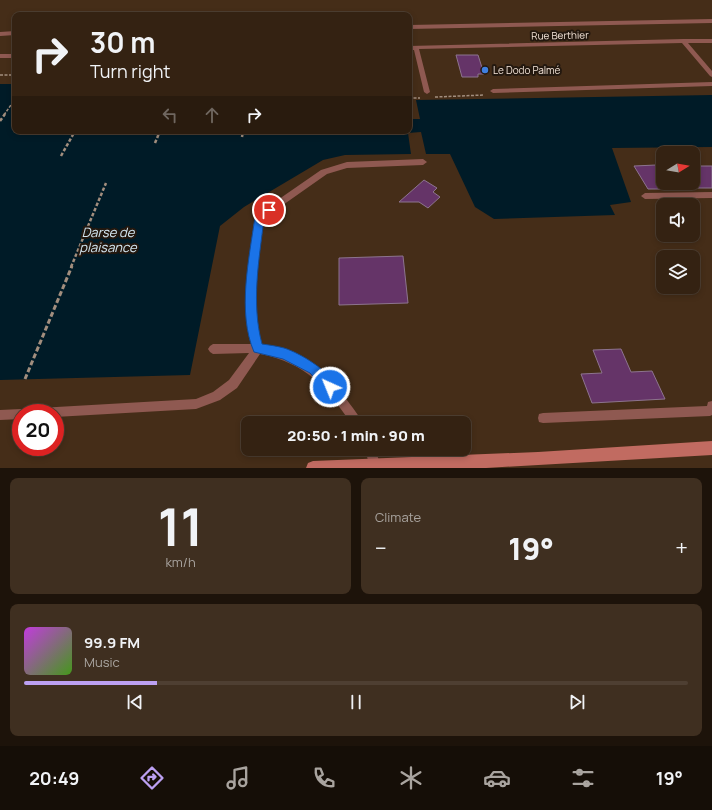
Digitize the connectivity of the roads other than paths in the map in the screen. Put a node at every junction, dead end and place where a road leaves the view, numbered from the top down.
1 (712, 21) edge
2 (412, 26) edge
3 (12, 33) edge
4 (0, 34) edge
5 (683, 41) junction
6 (712, 41) edge
7 (412, 48) edge
8 (416, 48) junction
9 (0, 56) edge
10 (12, 56) edge
11 (712, 75) edge
12 (712, 84) edge
13 (493, 91) road end
14 (426, 95) road end
15 (424, 162) dead end
16 (712, 194) edge
17 (645, 196) dead end
18 (213, 349) dead end
19 (258, 349) junction
20 (712, 406) edge
21 (64, 412) edge
22 (12, 414) edge
23 (0, 415) edge
24 (352, 416) edge
25 (543, 418) dead end
26 (712, 448) edge
27 (372, 456) edge
28 (375, 466) junction
29 (313, 468) edge

1 - 2 lane
3 - 4 lane
5 - 6 lane, Rue Berthier
5 - 8 lane, Rue Berthier
5 - 11 lane
7 - 8 lane, Rue Berthier
8 - 14 lane
9 - 10 lane
12 - 13 lane
15 - 19 lane
16 - 17 lane
18 - 19 lane
19 - 21 lane
19 - 24 lane
20 - 25 lane
22 - 23 lane
26 - 28 main road
27 - 28 lane
28 - 29 main road

